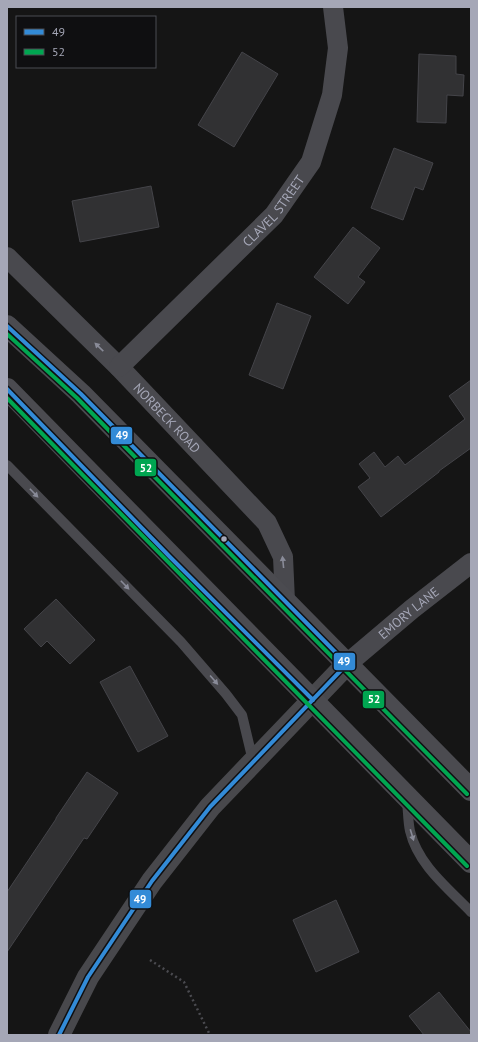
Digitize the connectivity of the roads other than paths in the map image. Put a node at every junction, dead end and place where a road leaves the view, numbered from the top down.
1 (333, 7) edge
2 (7, 257) edge
3 (7, 326) edge
4 (120, 367) junction
5 (7, 389) edge
6 (8, 466) edge
7 (471, 564) edge
8 (285, 601) junction
9 (347, 664) junction
10 (313, 700) junction
11 (253, 762) junction
12 (471, 790) edge
13 (407, 796) junction
14 (471, 862) edge
15 (471, 912) edge
16 (59, 1035) edge

1 - 4 street, CLAVEL STREET
4 -> 2 street, NORBECK ROAD
3 - 8 main road
8 -> 4 street, NORBECK ROAD
5 - 10 main road
6 -> 11 lane
7 - 9 street, EMORY LANE
8 - 9 main road
9 - 10 main road
9 - 12 main road
10 - 11 main road
10 - 13 main road
11 - 16 main road
13 - 14 main road
13 -> 15 lane

